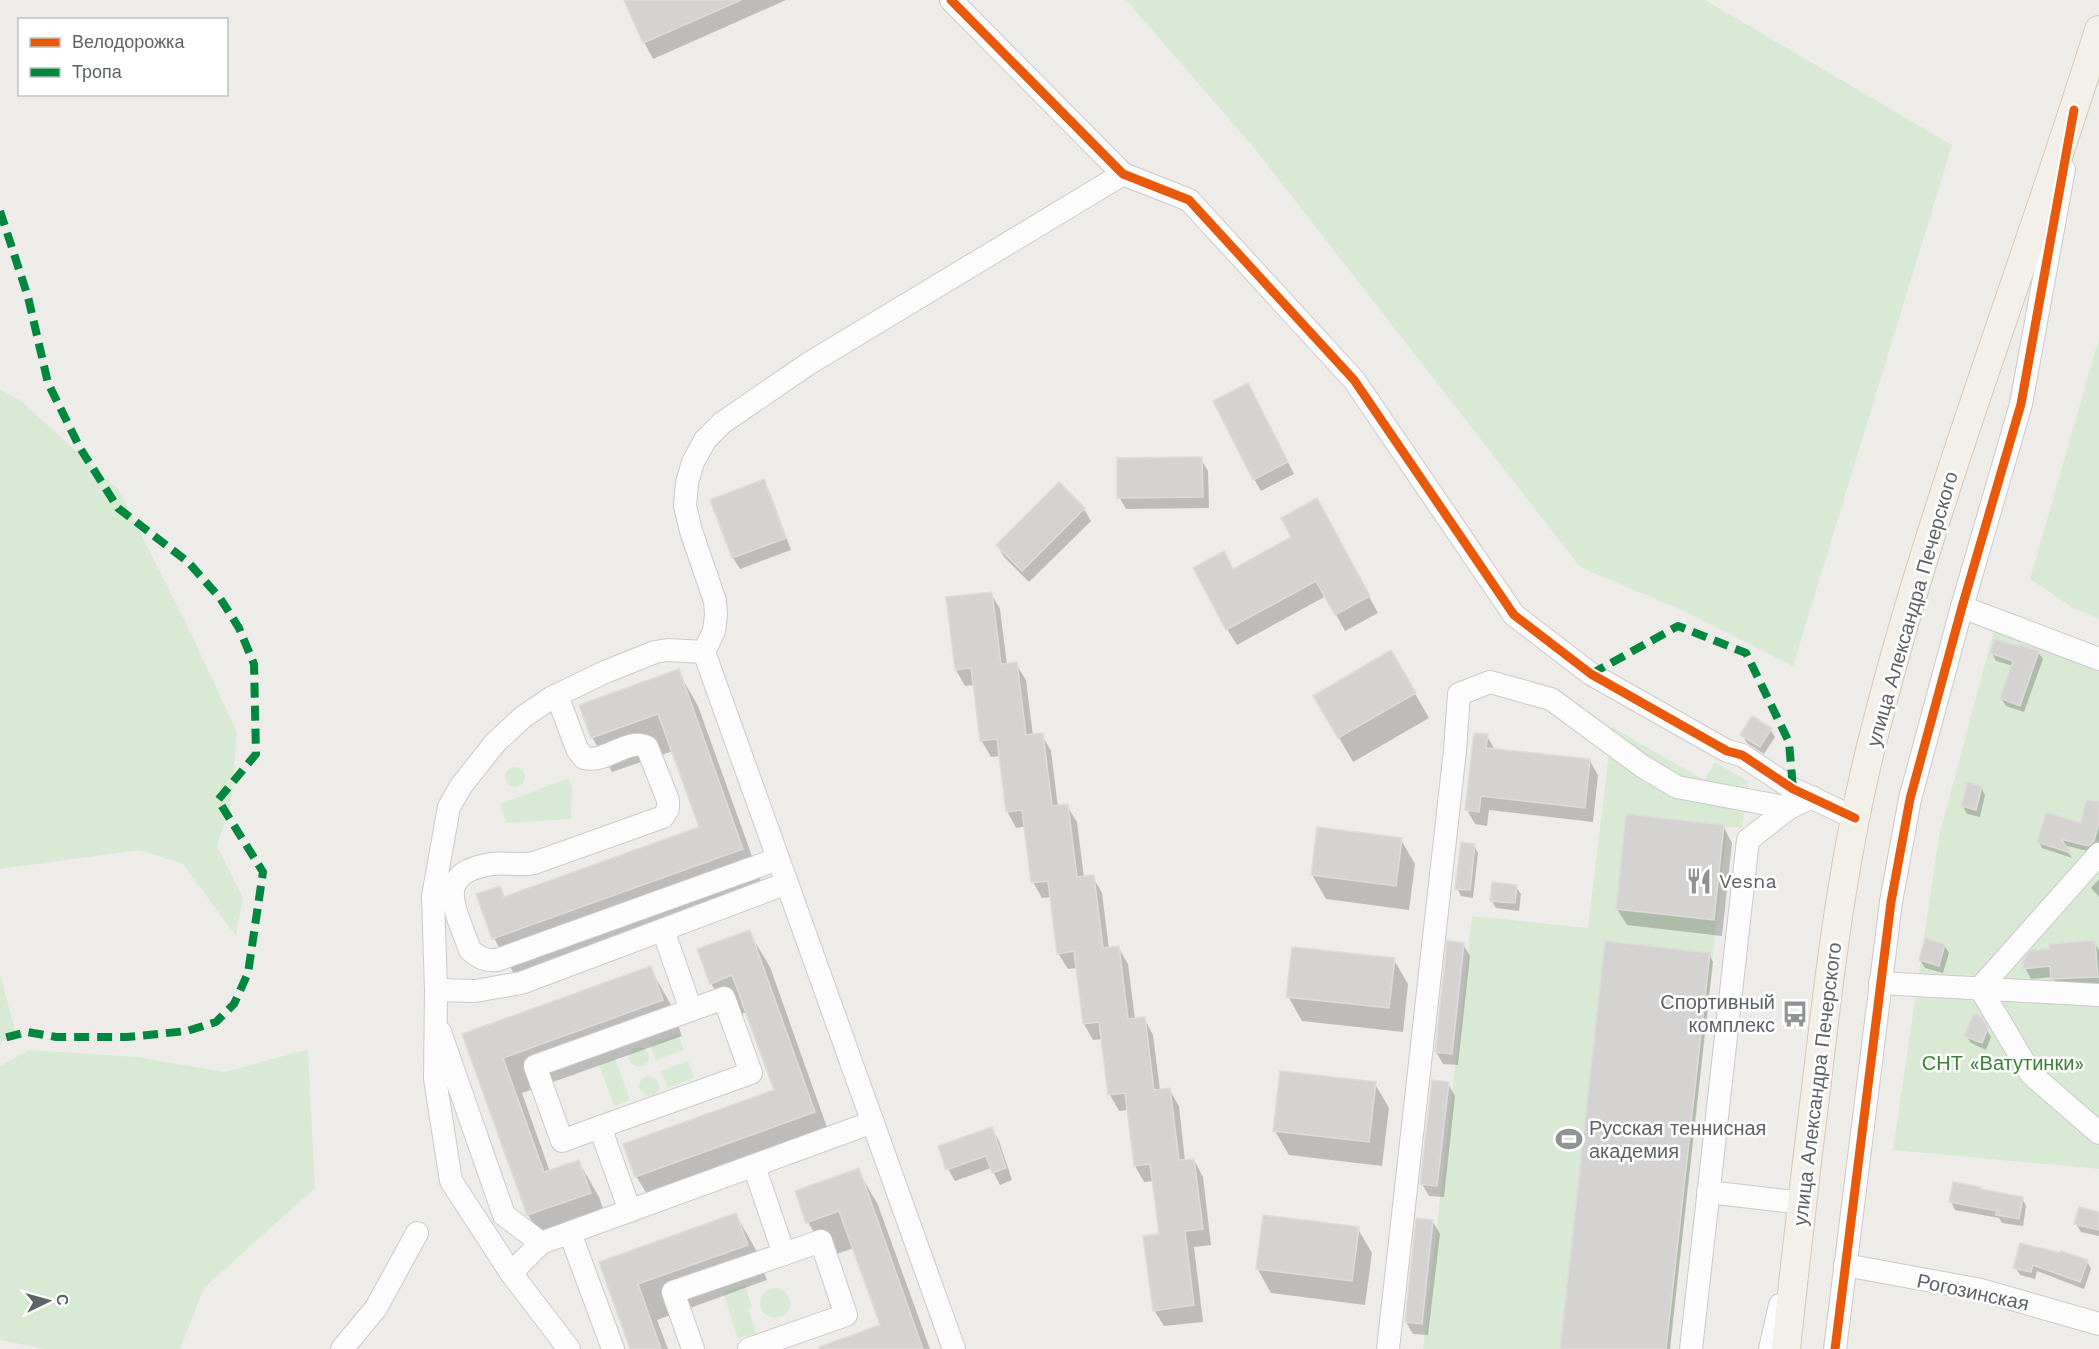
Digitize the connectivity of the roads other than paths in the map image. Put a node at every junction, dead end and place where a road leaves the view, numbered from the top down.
1 (951, 0) edge
2 (2099, 30) edge
3 (2074, 110) junction
4 (1123, 174) junction
5 (1962, 607) junction
6 (704, 652) junction
7 (2099, 659) edge
8 (557, 694) junction
9 (1812, 797) junction
10 (1790, 808) junction
11 (1855, 818) junction
12 (2099, 854) edge
13 (778, 859) junction
14 (787, 883) junction
15 (663, 930) junction
16 (1880, 983) junction
17 (1980, 988) junction
18 (436, 990) junction
19 (2099, 995) edge
20 (691, 1010) junction
21 (435, 1017) junction
22 (873, 1122) junction
23 (600, 1127) junction
24 (2099, 1133) edge
25 (754, 1166) junction
26 (1708, 1192) junction
27 (630, 1211) junction
28 (1801, 1215) junction
29 (417, 1233) dead end
30 (570, 1233) junction
31 (541, 1243) junction
32 (784, 1254) junction
33 (1845, 1265) junction
34 (511, 1273) junction
35 (2099, 1324) edge
36 (342, 1349) edge
37 (569, 1349) edge
38 (613, 1349) edge
39 (693, 1349) edge
40 (749, 1349) edge
41 (954, 1349) edge
42 (1388, 1349) edge
43 (1691, 1349) edge
44 (1770, 1349) edge
45 (1786, 1349) edge
46 (1834, 1349) edge

1 - 4 street
2 - 3 main road, улица Александра Печерского
3 - 5 street
3 - 11 main road, улица Александра Печерского
4 - 6 street
4 - 9 street
5 - 7 street
5 - 16 street
6 - 8 street
6 - 13 street
8 - 13 street
8 - 18 street
9 - 10 street
9 - 11 street
10 - 26 street
10 - 42 street
11 - 28 main road, улица Александра Печерского
12 - 17 street
13 - 14 street
14 - 15 street
14 - 22 street
15 - 18 street
15 - 20 street
16 - 17 street
16 - 33 street
17 - 19 street
17 - 24 street
18 - 21 street
20 - 23 street
20 - 23 street
21 - 31 street
21 - 34 street
22 - 25 street
22 - 41 street
23 - 27 street
25 - 27 street
25 - 32 street
26 - 28 street
26 - 43 street
27 - 30 street
28 - 44 street
28 - 45 main road, улица Александра Печерского
29 - 36 street
30 - 31 street
30 - 38 street
31 - 34 street
32 - 39 street
32 - 40 street
33 - 35 street, Рогозинская
33 - 46 street
34 - 37 street

